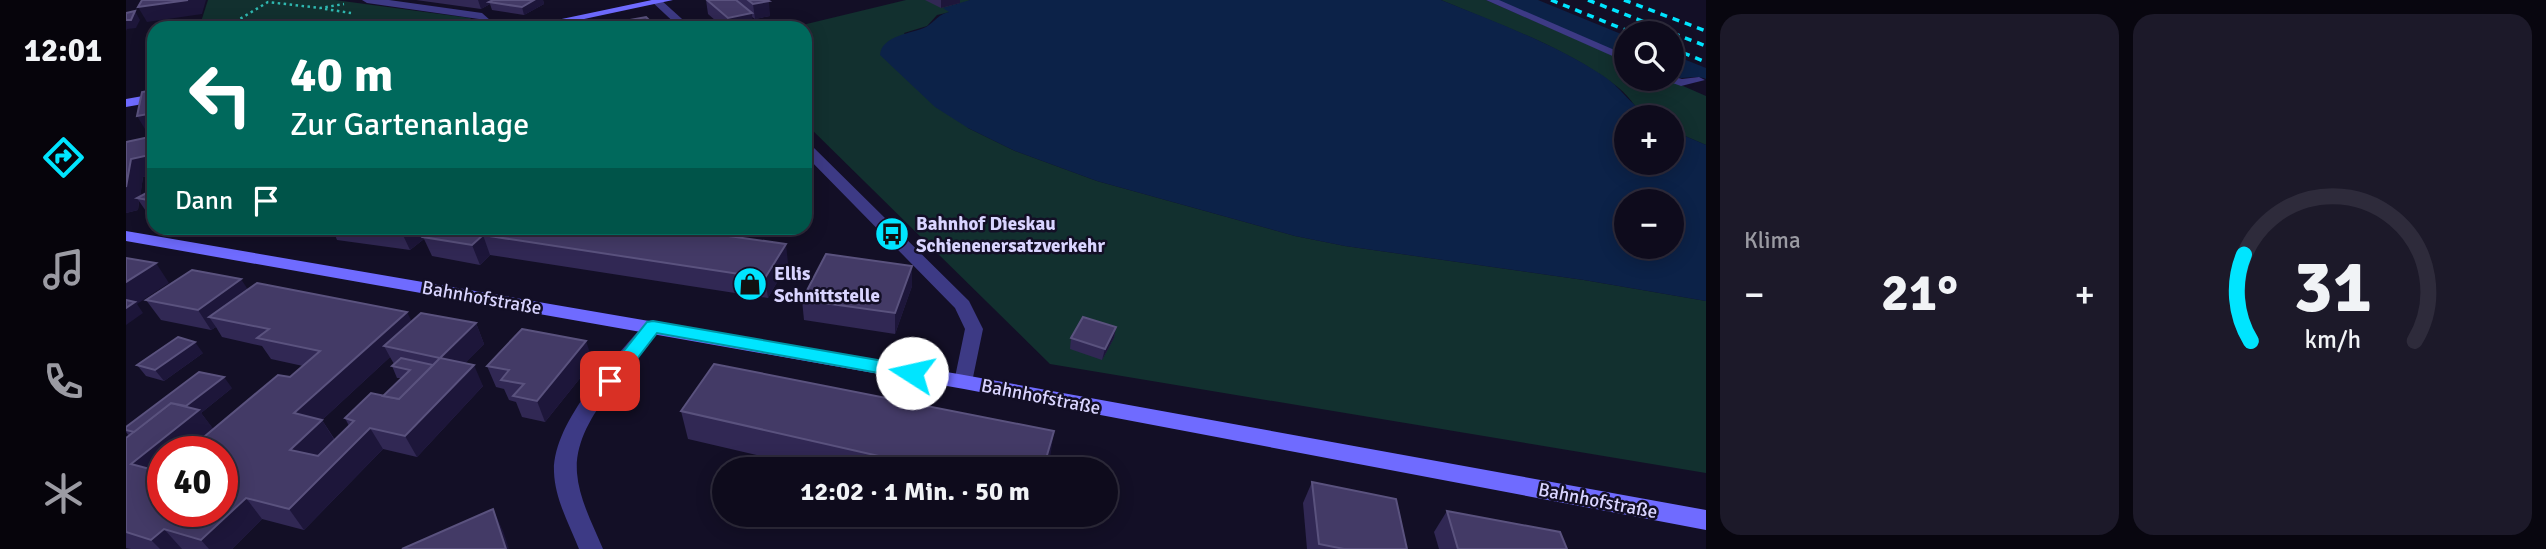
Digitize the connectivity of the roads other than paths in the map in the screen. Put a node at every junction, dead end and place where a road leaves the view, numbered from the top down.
1 (367, 0) edge
2 (1491, 0) edge
3 (660, 1) edge
4 (487, 21) edge
5 (560, 21) edge
6 (679, 21) edge
7 (1614, 54) edge
8 (1699, 80) dead end
9 (1684, 82) edge
10 (147, 99) edge
11 (126, 103) edge
12 (812, 154) edge
13 (126, 236) edge
14 (653, 326) junction
15 (964, 382) junction
16 (1706, 520) edge
17 (591, 549) edge

1 - 4 street
2 - 7 lane
3 - 5 street
3 - 6 street
8 - 9 lane
10 - 11 street
12 - 15 street
13 - 14 street, Bahnhofstraße
14 - 15 street, Bahnhofstraße
14 - 17 street
15 - 16 street, Bahnhofstraße

